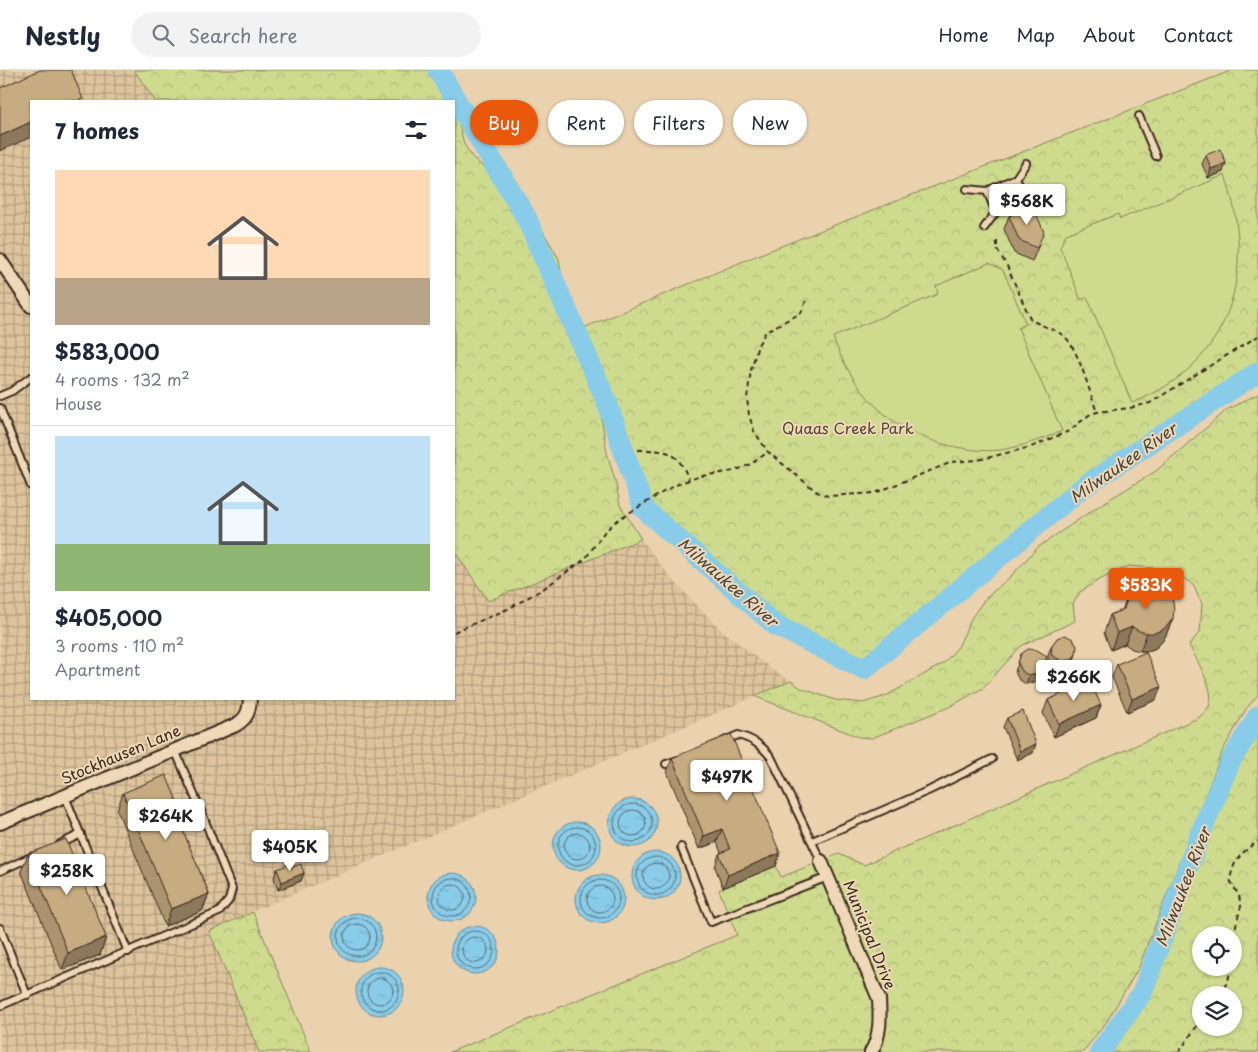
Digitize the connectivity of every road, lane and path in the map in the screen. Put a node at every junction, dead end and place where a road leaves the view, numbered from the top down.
1 (1139, 116) dead end
2 (1156, 156) dead end
3 (1026, 163) dead end
4 (1016, 178) junction
5 (967, 189) dead end
6 (987, 190) junction
7 (1025, 200) junction
8 (1042, 203) dead end
9 (996, 212) junction
10 (984, 228) dead end
11 (997, 241) dead end
12 (0, 260) edge
13 (806, 301) dead end
14 (30, 305) edge
15 (1258, 336) edge
16 (30, 378) edge
17 (0, 396) edge
18 (0, 408) edge
19 (1097, 412) junction
20 (638, 450) dead end
21 (768, 452) junction
22 (689, 480) junction
23 (30, 483) edge
24 (455, 632) edge
25 (250, 705) edge
26 (720, 742) edge
27 (175, 750) junction
28 (684, 757) edge
29 (992, 759) dead end
30 (666, 764) dead end
31 (65, 796) junction
32 (0, 823) edge
33 (80, 834) junction
34 (1258, 841) edge
35 (812, 842) junction
36 (54, 846) edge
37 (681, 847) dead end
38 (36, 855) edge
39 (821, 861) joint
40 (0, 871) edge
41 (828, 877) junction
42 (1236, 926) edge
43 (0, 928) edge
44 (128, 952) junction
45 (27, 995) junction
46 (0, 1006) edge
47 (1192, 1033) edge
48 (871, 1052) edge
49 (1179, 1052) edge

1 - 2 lane
3 - 4 lane
4 - 6 lane
4 - 7 lane
5 - 6 lane
6 - 9 lane
7 - 8 lane
7 - 9 lane
9 - 10 lane
11 - 19 path
12 - 14 street
13 - 21 path
15 - 19 path
16 - 17 lane
18 - 23 lane
19 - 21 path
20 - 22 path
21 - 22 path
22 - 24 path
25 - 27 street, Stockhausen Lane
26 - 35 lane
27 - 31 street, Stockhausen Lane
27 - 44 lane
28 - 30 lane
29 - 35 lane
31 - 32 street, Stockhausen Lane
31 - 33 lane
33 - 36 lane
33 - 44 lane
34 - 42 path
35 - 39 lane
37 - 41 lane
38 - 40 lane
39 - 41 street, Municipal Drive
41 - 48 street, Municipal Drive
43 - 45 lane
44 - 45 lane
45 - 46 lane
47 - 49 path

